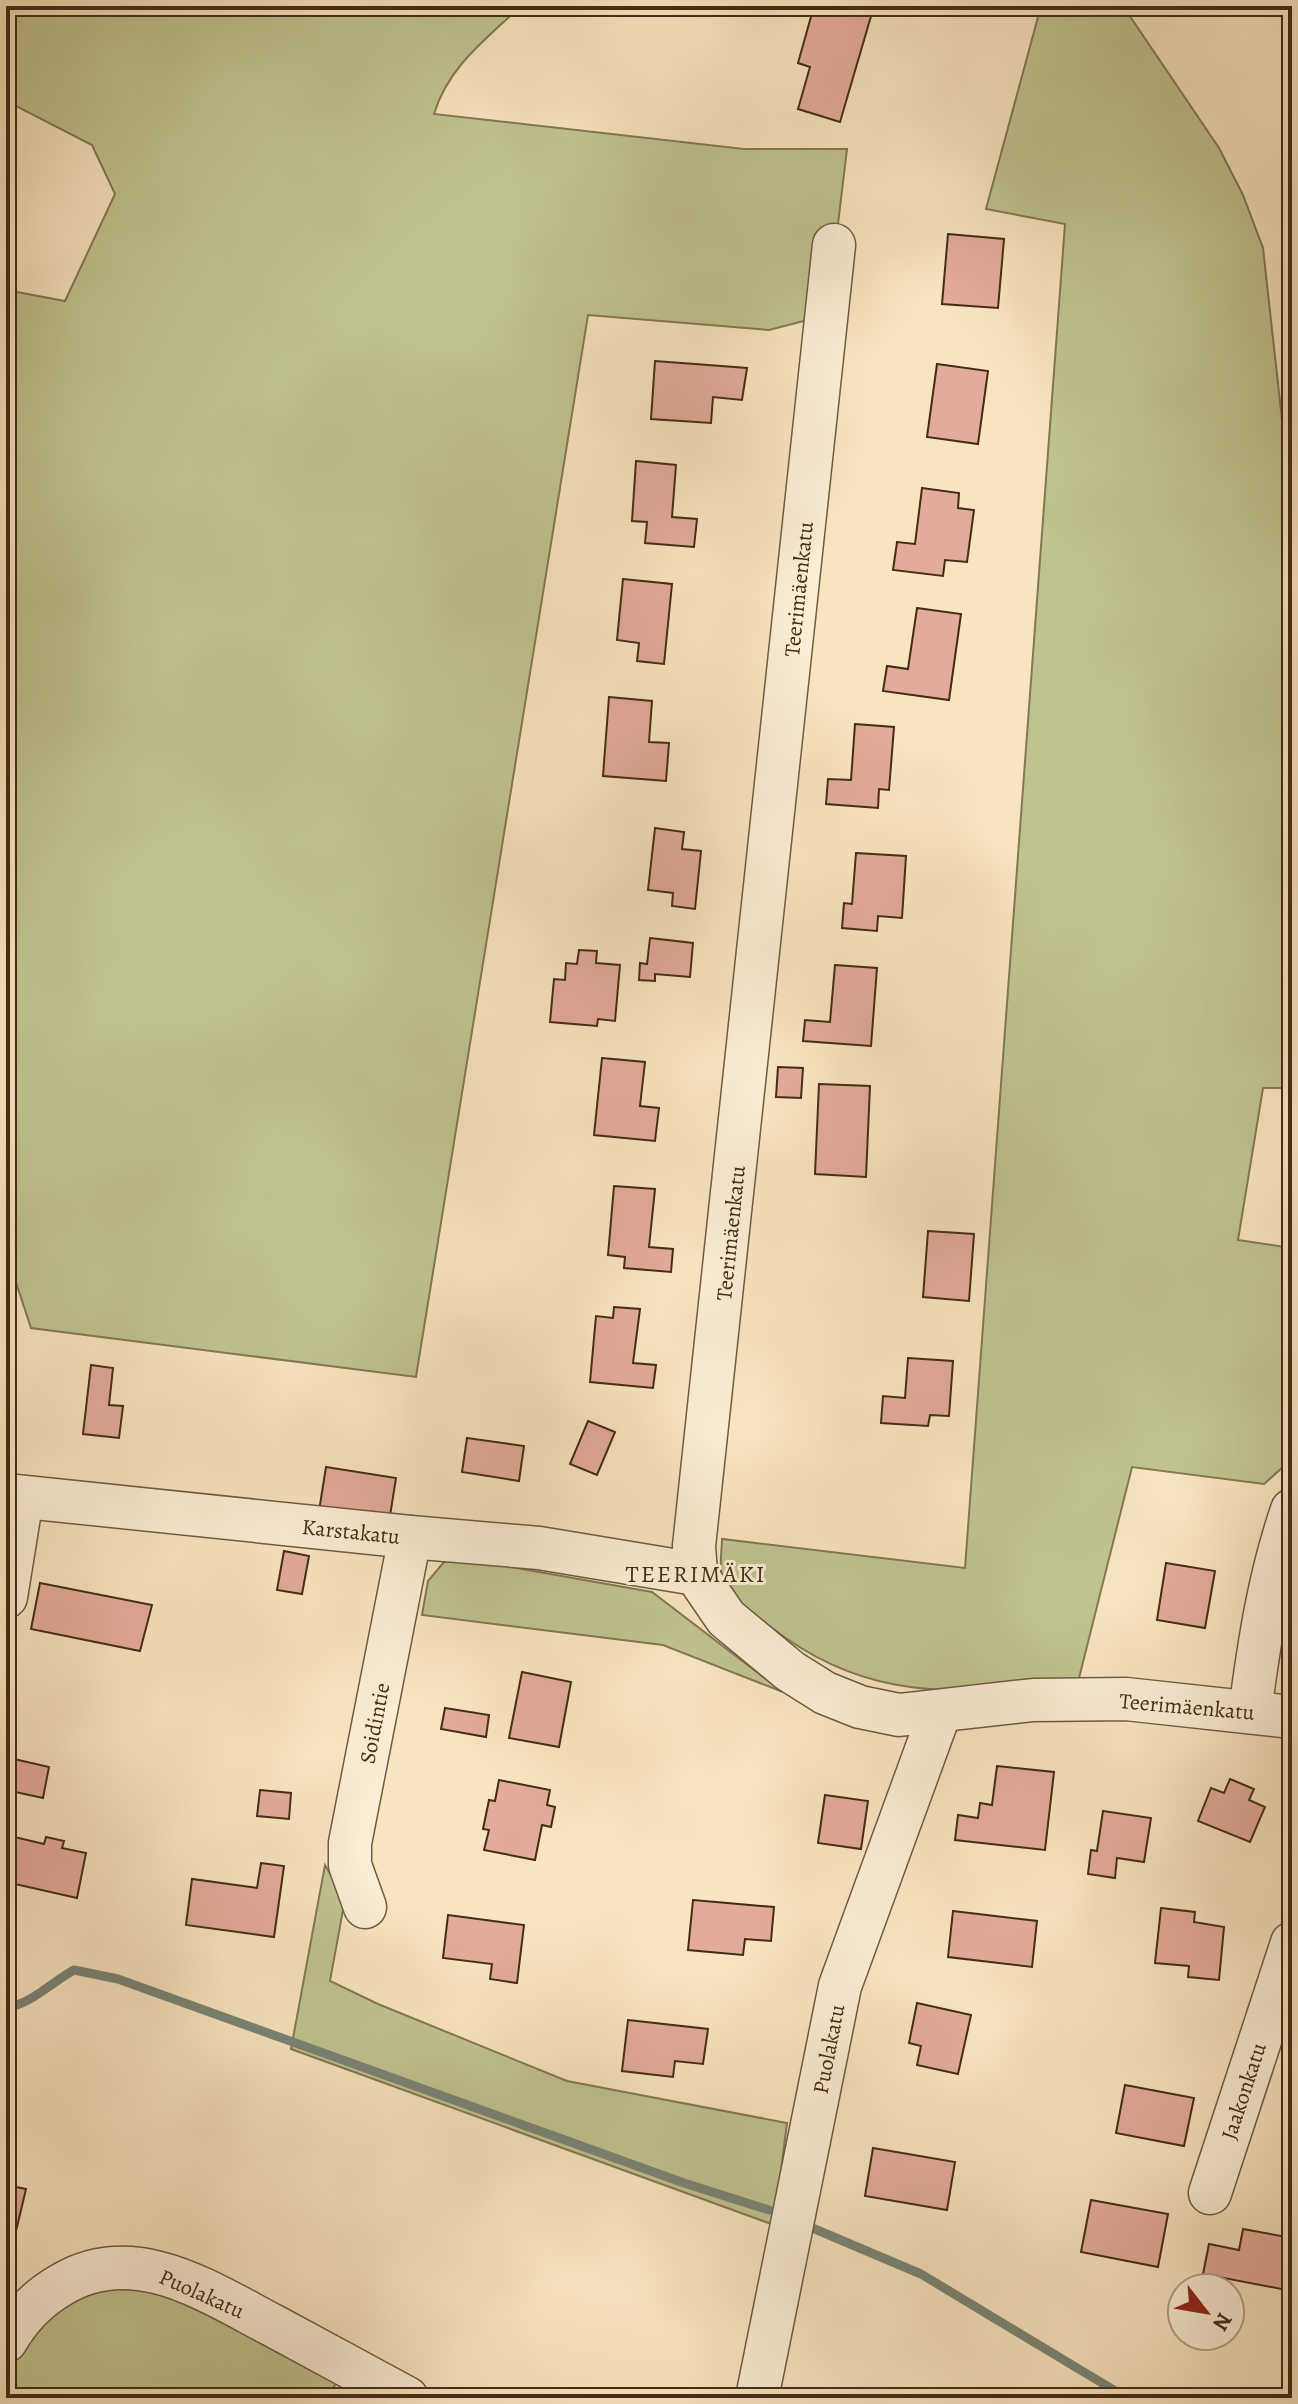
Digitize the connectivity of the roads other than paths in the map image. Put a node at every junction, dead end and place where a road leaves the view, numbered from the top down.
1 (834, 245) dead end
2 (14, 1497) edge
3 (1292, 1510) edge
4 (410, 1537) junction
5 (696, 1574) junction
6 (6, 1597) edge
7 (940, 1712) junction
8 (1250, 1712) junction
9 (1292, 1717) edge
10 (365, 1907) dead end
11 (1292, 1943) edge
12 (1210, 2193) dead end
13 (6, 2341) edge
14 (407, 2398) edge
15 (757, 2398) edge

1 - 5 street, Teerimäenkatu
2 - 4 street, Karstakatu
2 - 6 street
3 - 8 street
4 - 5 street, Karstakatu
4 - 10 street, Soidintie
5 - 7 street, Teerimäenkatu
7 - 8 street, Teerimäenkatu
7 - 15 street, Puolakatu
8 - 9 street, Teerimäenkatu
11 - 12 street, Jaakonkatu
13 - 14 street, Puolakatu

